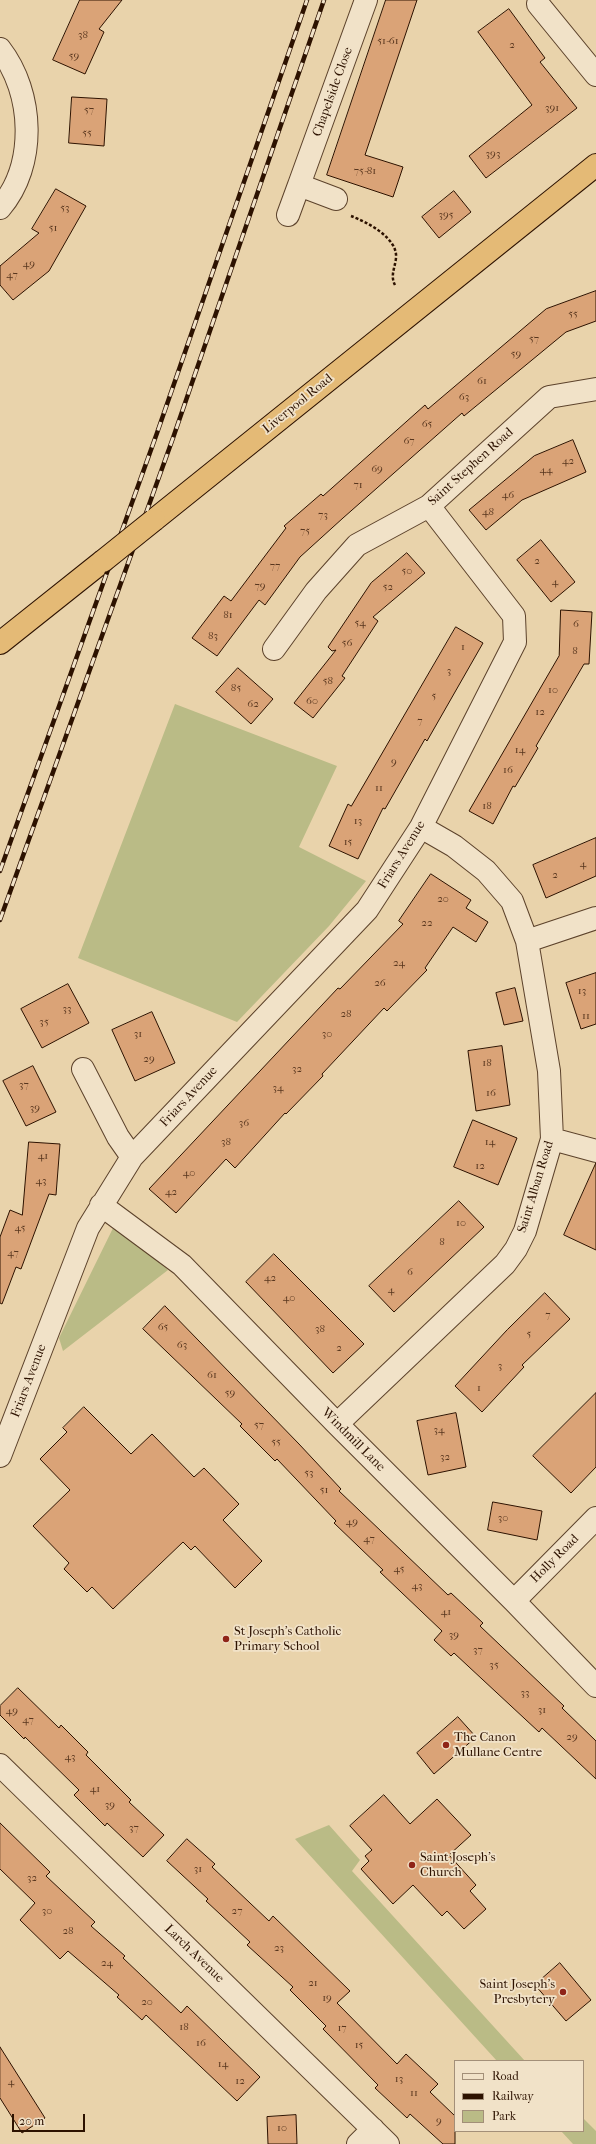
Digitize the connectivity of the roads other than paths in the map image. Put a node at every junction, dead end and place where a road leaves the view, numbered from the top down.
1 (366, 0) edge
2 (538, 4) dead end
3 (0, 49) edge
4 (596, 75) edge
5 (596, 165) edge
6 (299, 185) junction
7 (336, 199) road end
8 (0, 208) edge
9 (288, 215) dead end
10 (596, 389) edge
11 (429, 506) junction
12 (2, 636) edge
13 (274, 649) dead end
14 (421, 827) junction
15 (596, 918) edge
16 (527, 941) junction
17 (83, 1069) dead end
18 (552, 1139) junction
19 (596, 1151) edge
20 (132, 1157) junction
21 (101, 1205) junction
22 (337, 1424) junction
23 (0, 1456) edge
24 (596, 1518) edge
25 (514, 1601) junction
26 (596, 1686) edge
27 (0, 1765) edge
28 (373, 2139) edge

1 - 6 street, Chapelside Close
2 - 4 street
3 - 8 street
5 - 12 highway, Liverpool Road, bridge
6 - 7 street
6 - 9 street, Chapelside Close
10 - 11 street, Saint Stephen Road
11 - 13 street, Saint Stephen Road
11 - 14 street, Friars Avenue
14 - 16 street, Saint Alban Road
14 - 20 street, Friars Avenue
15 - 16 street
16 - 18 street, Saint Alban Road
17 - 20 street
18 - 19 street
18 - 22 street, Saint Alban Road
20 - 21 street, Friars Avenue
21 - 22 street, Windmill Lane
21 - 23 street, Friars Avenue
22 - 25 street, Windmill Lane
24 - 25 street, Holly Road
25 - 26 street, Windmill Lane
27 - 28 street, Larch Avenue

